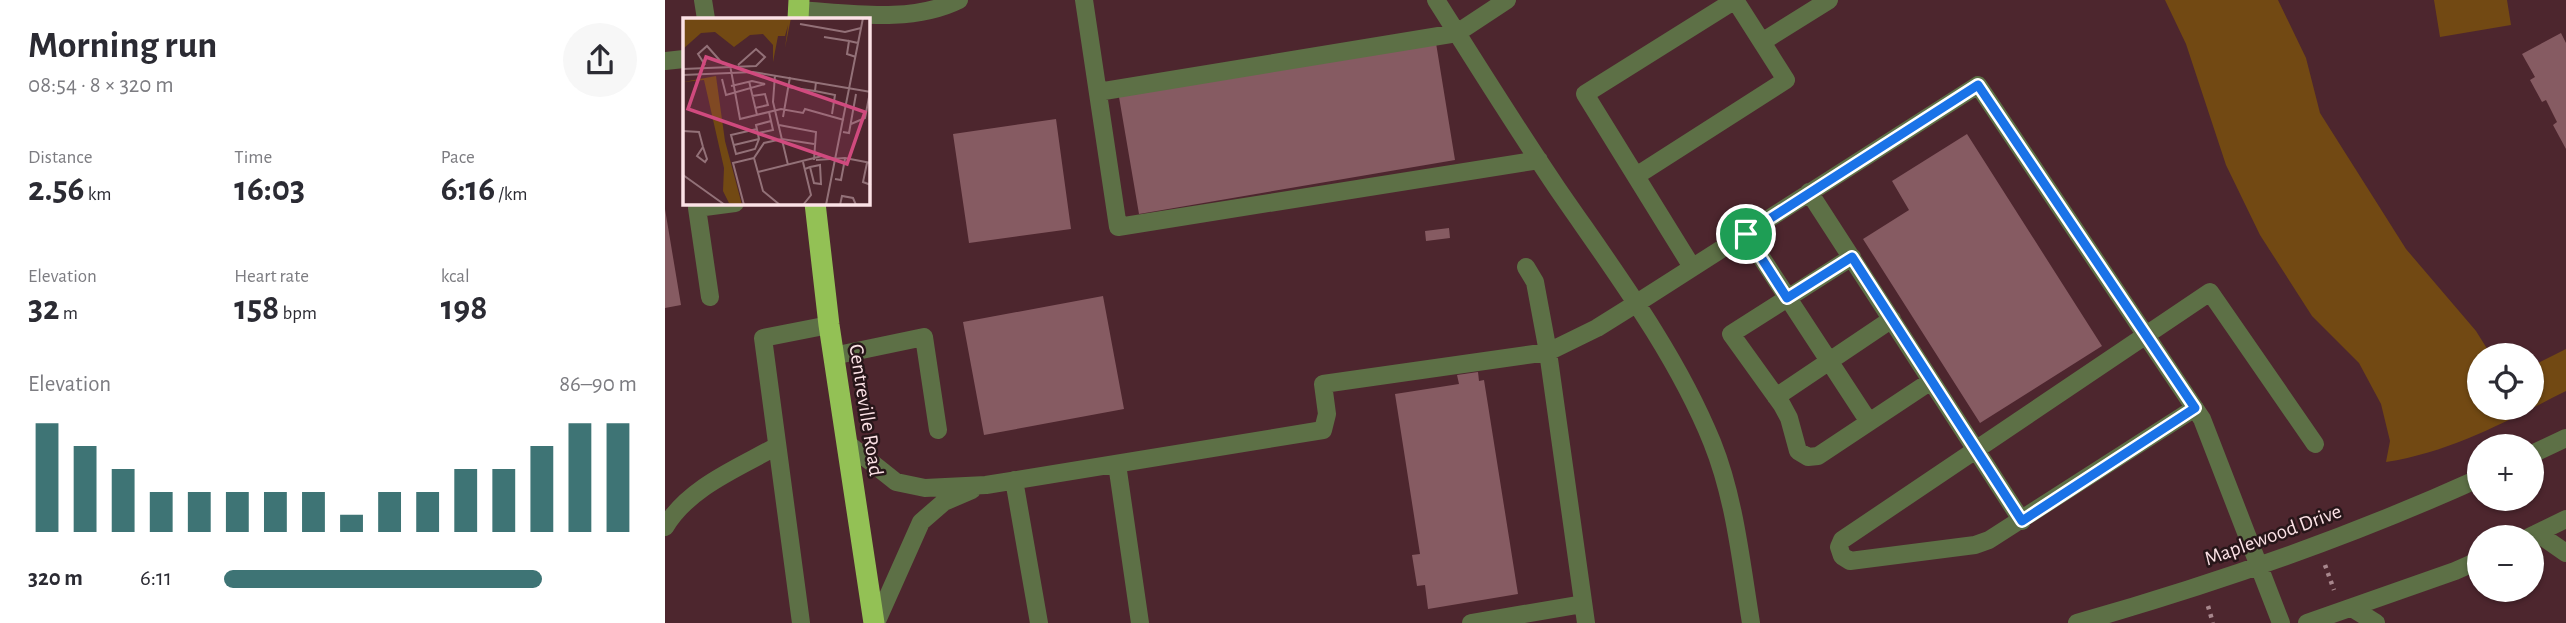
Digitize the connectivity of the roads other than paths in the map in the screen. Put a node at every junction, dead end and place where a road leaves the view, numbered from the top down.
1 (703, 0) edge
2 (819, 0) edge
3 (959, 0) edge
4 (1084, 0) edge
5 (1436, 0) edge
6 (1507, 0) edge
7 (1735, 0) edge
8 (1829, 0) edge
9 (793, 10) edge
10 (706, 18) edge
11 (1457, 33) junction
12 (1762, 42) junction
13 (683, 59) edge
14 (665, 61) edge
15 (1098, 92) junction
16 (1539, 160) junction
17 (1636, 176) junction
18 (1809, 192) junction
19 (720, 205) edge
20 (815, 205) edge
21 (1746, 234) junction
22 (1852, 257) junction
23 (1526, 267) dead end
24 (1692, 267) junction
25 (711, 297) dead end
26 (1787, 298) junction
27 (1637, 303) junction
28 (1892, 319) junction
29 (829, 325) junction
30 (2146, 335) junction
31 (1548, 352) junction
32 (833, 356) junction
33 (1829, 361) junction
34 (1931, 381) junction
35 (1776, 397) junction
36 (2195, 408) junction
37 (1869, 422) junction
38 (938, 430) dead end
39 (2566, 438) edge
40 (847, 443) junction
41 (2315, 444) dead end
42 (777, 446) junction
43 (2544, 448) edge
44 (1976, 450) junction
45 (1117, 464) junction
46 (1014, 480) junction
47 (2467, 483) edge
48 (986, 485) junction
49 (2566, 519) edge
50 (2022, 521) junction
51 (665, 527) edge
52 (2544, 530) edge
53 (2544, 541) edge
54 (2566, 553) edge
55 (2260, 566) junction
56 (2467, 566) edge
57 (1583, 604) junction
58 (2347, 609) junction
59 (801, 623) edge
60 (875, 623) edge
61 (1039, 623) edge
62 (1140, 623) edge
63 (1471, 623) edge
64 (1585, 623) edge
65 (1751, 623) edge
66 (2077, 623) edge
67 (2281, 623) edge
68 (2307, 623) edge
69 (2376, 623) edge

1 - 10 street
2 - 9 street
3 - 9 street
4 - 15 street
5 - 11 street
6 - 11 street
7 - 12 street
7 - 17 street
8 - 12 street
11 - 15 street
11 - 16 street
12 - 17 street
13 - 14 street
15 - 16 street
16 - 27 street
17 - 24 street
18 - 21 street
18 - 22 street
18 - 30 street
19 - 25 street
20 - 29 highway, Centreville Road
21 - 24 street
21 - 26 street
22 - 26 street
22 - 28 street
23 - 31 street
24 - 27 street
26 - 33 street
26 - 35 street
27 - 31 street
27 - 65 street
28 - 33 street
28 - 34 street
29 - 32 highway, Centreville Road
29 - 42 street
30 - 36 street
30 - 41 street
30 - 44 street
31 - 45 street
31 - 57 street
32 - 38 street
32 - 40 highway, Centreville Road
33 - 35 street
33 - 37 street
34 - 37 street
34 - 44 street
35 - 37 street
36 - 50 street
36 - 55 street
39 - 43 street
40 - 48 street
40 - 60 highway, Centreville Road
42 - 51 street
42 - 59 street
44 - 50 street
44 - 50 street
45 - 46 street
45 - 62 street
46 - 48 street
46 - 61 street
47 - 55 street, Maplewood Drive
48 - 60 street
49 - 52 street
53 - 54 street
55 - 66 street, Maplewood Drive
55 - 67 street
56 - 58 street
57 - 63 street
57 - 64 street
58 - 68 street
58 - 69 street

